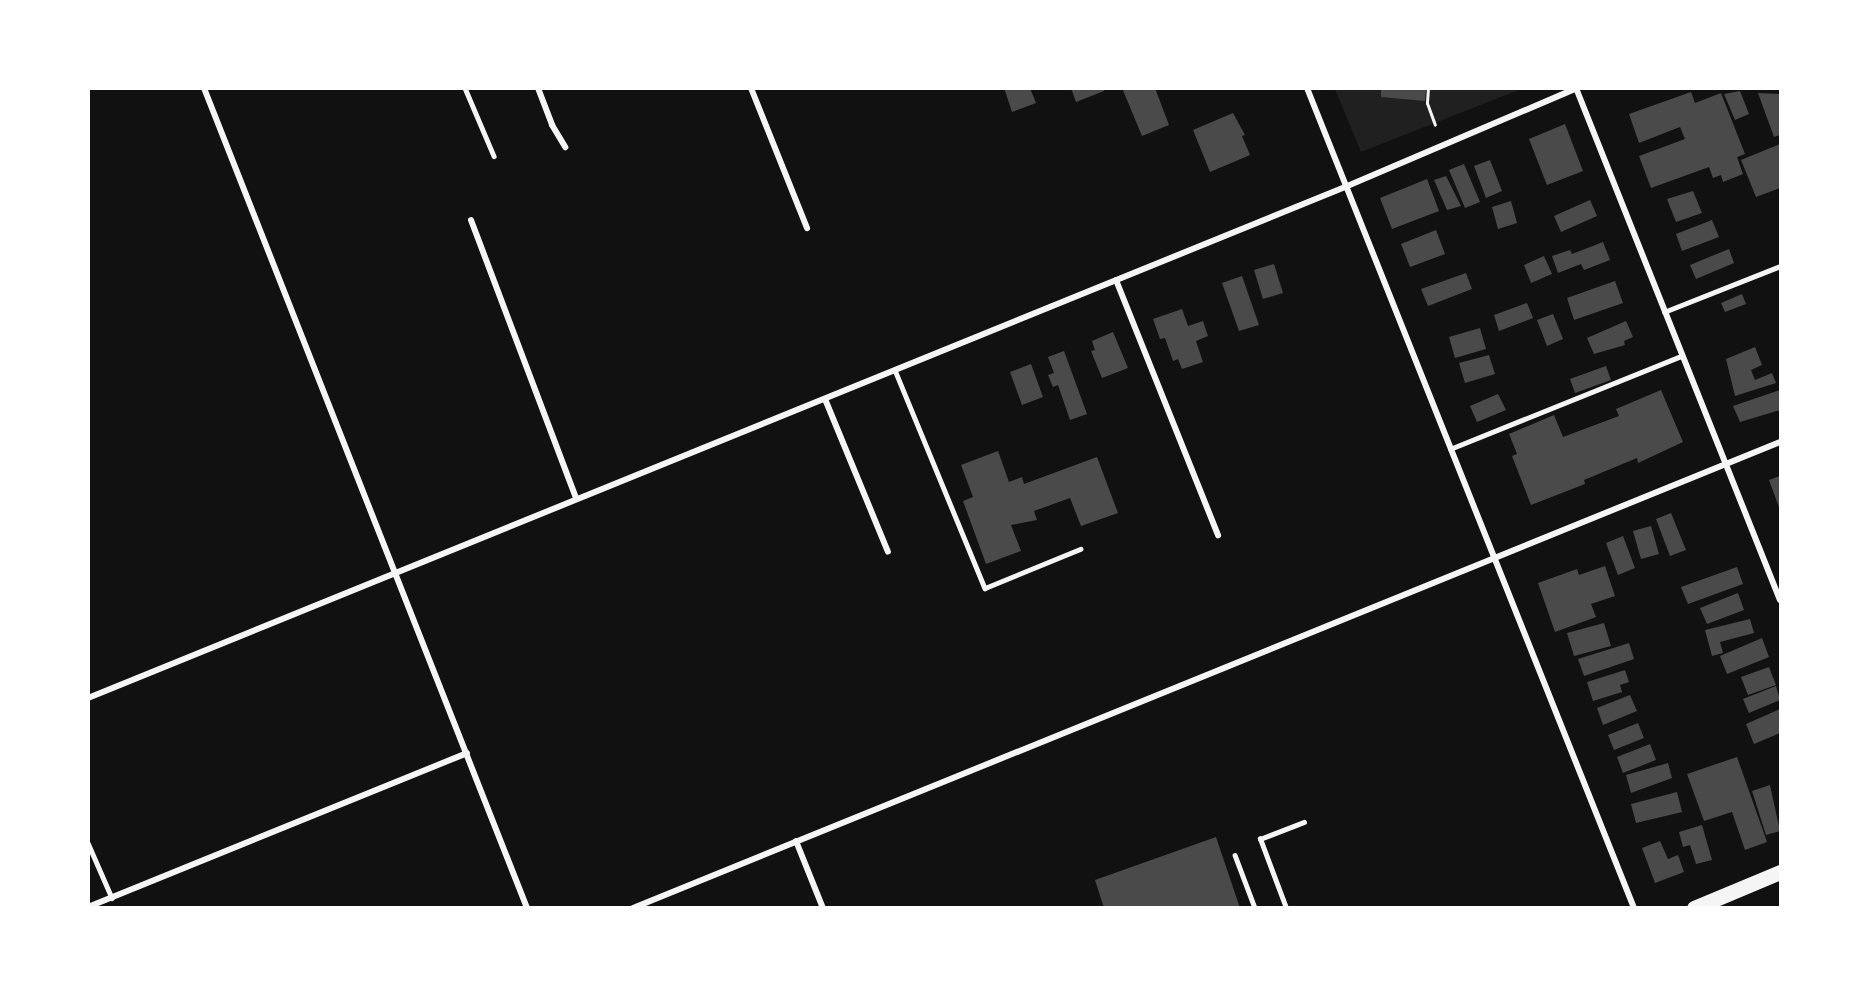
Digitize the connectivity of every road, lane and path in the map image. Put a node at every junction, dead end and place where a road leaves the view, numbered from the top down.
1 (204, 88) edge
2 (465, 88) edge
3 (538, 88) edge
4 (751, 88) edge
5 (1307, 88) edge
6 (1428, 88) edge
7 (1576, 89) edge
8 (1435, 125) dead end
9 (565, 147) dead end
10 (494, 156) dead end
11 (1345, 187) junction
12 (471, 220) dead end
13 (807, 228) dead end
14 (1780, 266) edge
15 (1116, 280) junction
16 (1664, 312) junction
17 (1681, 356) junction
18 (895, 370) junction
19 (825, 399) junction
20 (1780, 442) edge
21 (1450, 449) junction
22 (1724, 464) junction
23 (576, 498) junction
24 (1218, 535) dead end
25 (1080, 549) dead end
26 (888, 552) dead end
27 (1493, 559) junction
28 (397, 573) junction
29 (1780, 600) edge
30 (88, 698) edge
31 (467, 753) junction
32 (1304, 822) dead end
33 (796, 841) junction
34 (88, 843) edge
35 (1235, 855) dead end
36 (1780, 872) edge
37 (112, 898) junction
38 (88, 907) edge
39 (527, 908) edge
40 (633, 908) edge
41 (823, 908) edge
42 (1255, 908) edge
43 (1286, 908) edge
44 (1634, 908) edge
45 (1694, 908) edge

1 - 28 street
2 - 10 lane
3 - 9 street
4 - 13 street
5 - 11 street
6 - 8 path
7 - 11 street
7 - 16 street
11 - 15 street
11 - 21 street
12 - 23 street
14 - 16 lane
15 - 18 street
15 - 24 street
16 - 17 street
17 - 21 lane
17 - 22 street
18 - 19 street
18 - 25 lane
19 - 23 street
19 - 26 street
20 - 22 street
21 - 27 street
22 - 27 street
22 - 29 street
23 - 28 street
27 - 33 street
27 - 44 street
28 - 30 street
28 - 31 street
31 - 37 street
31 - 39 street
32 - 43 lane
33 - 40 street
33 - 41 street
34 - 37 lane
35 - 42 lane
36 - 45 main road
37 - 38 street

